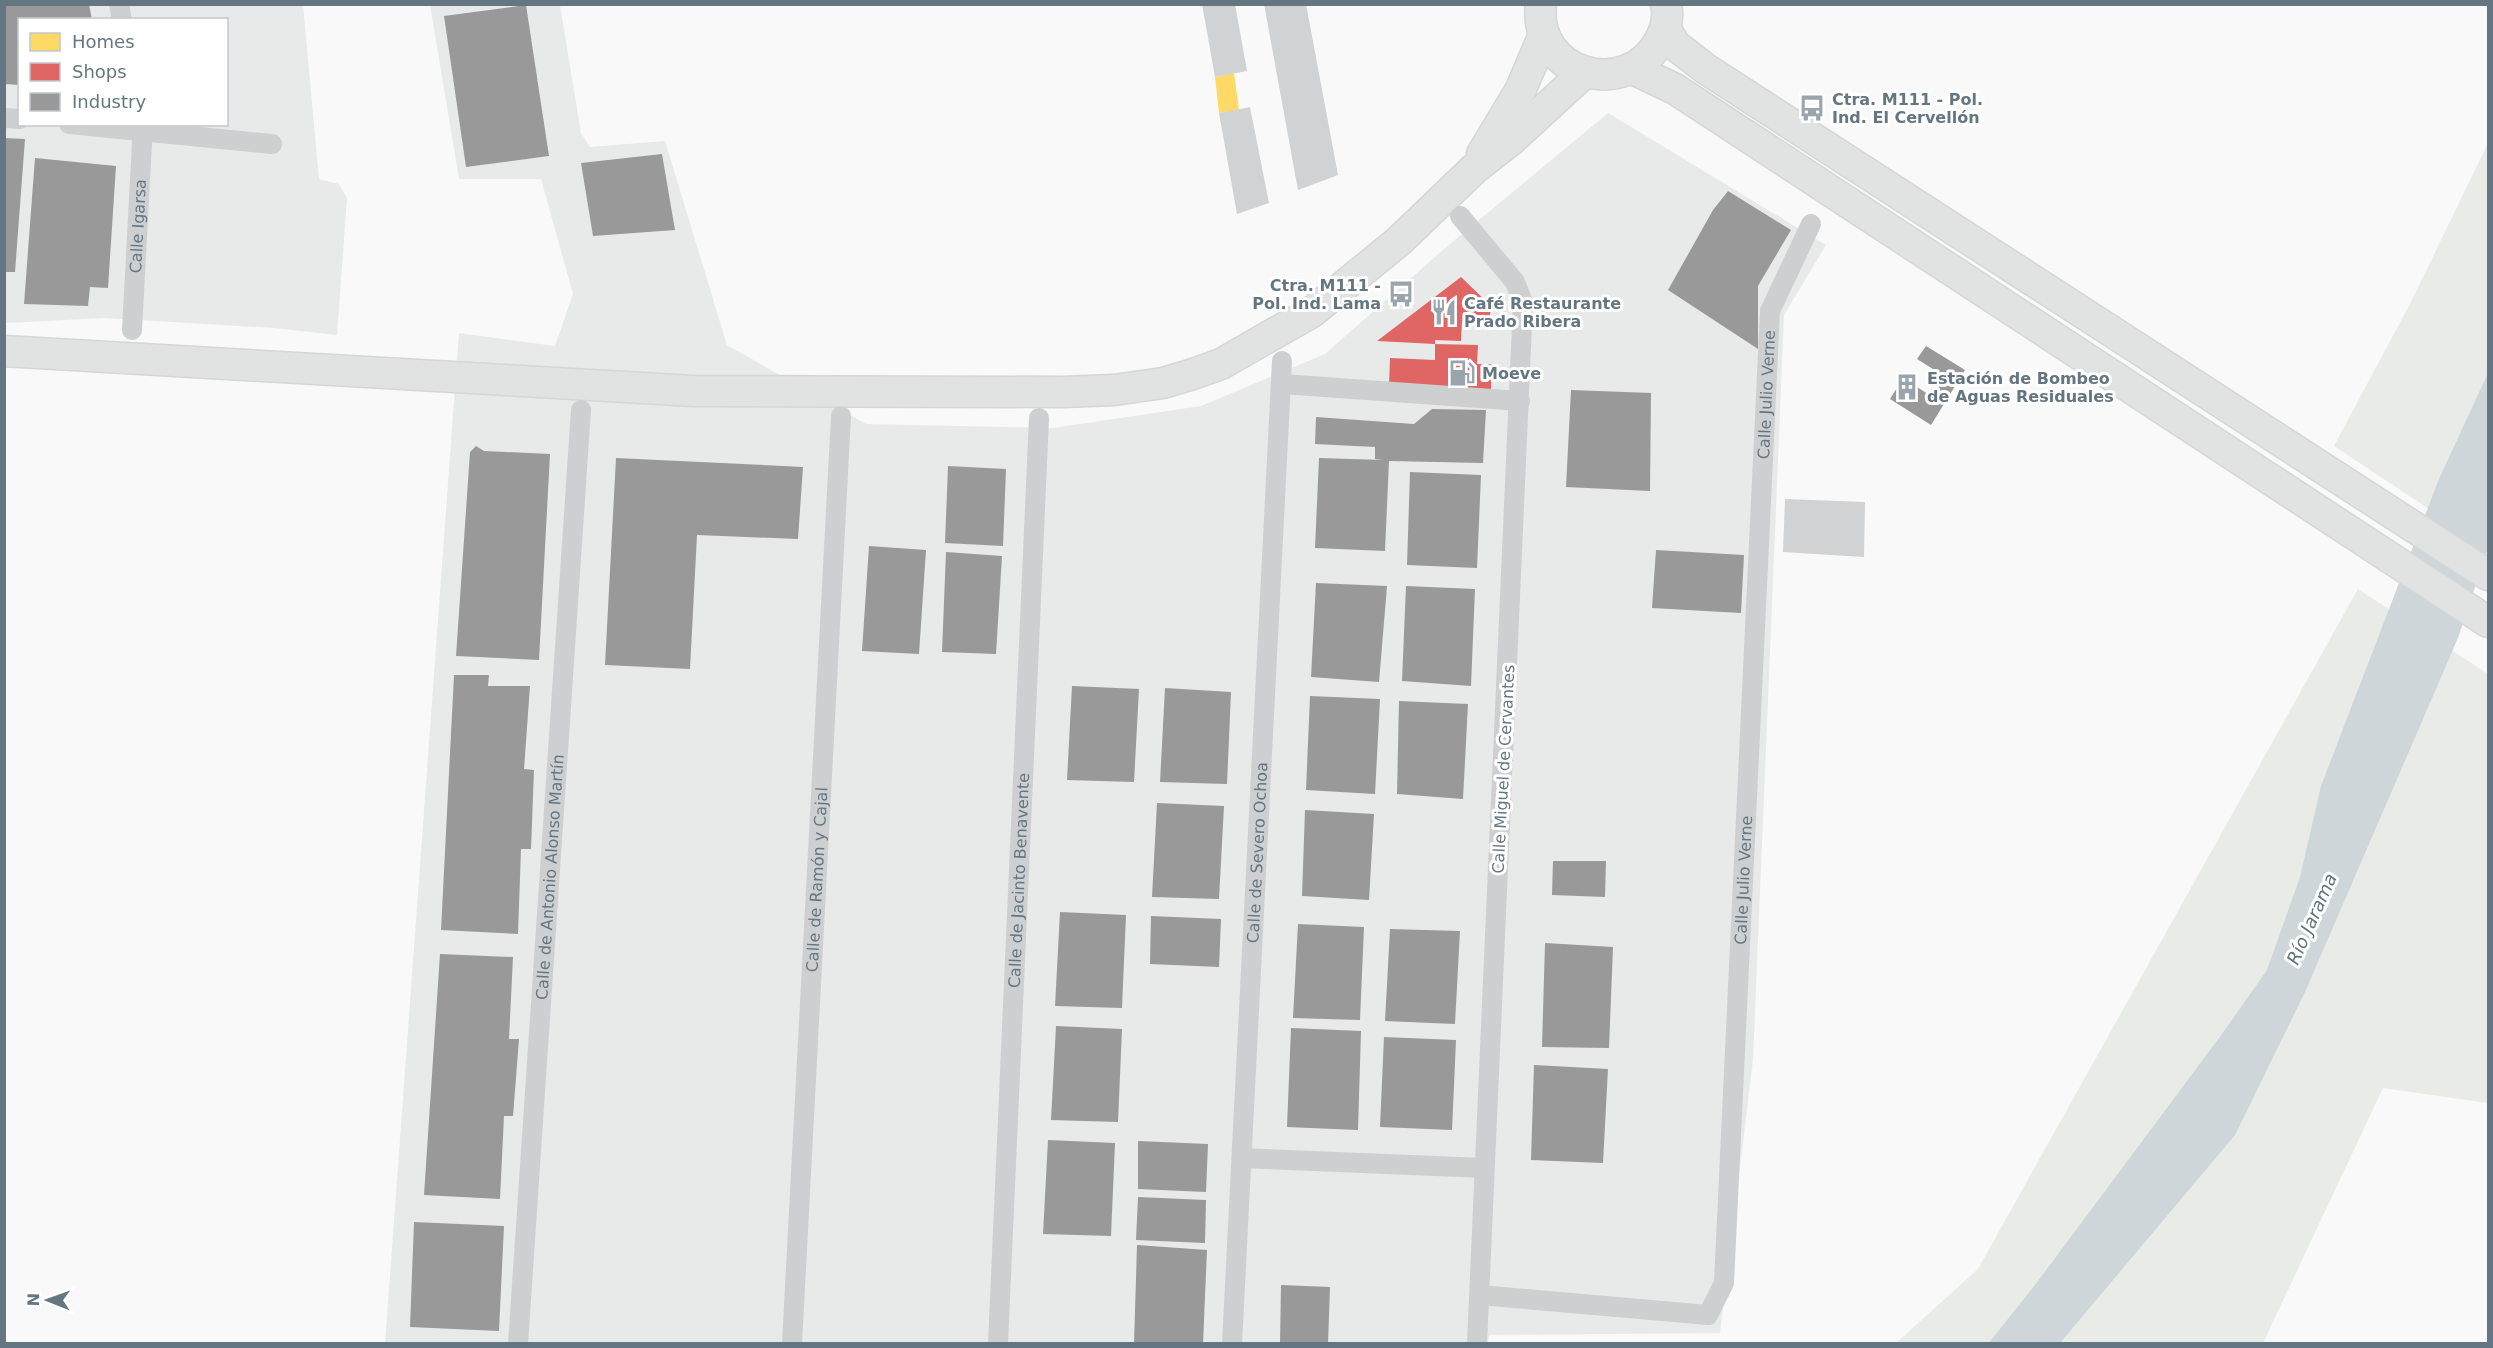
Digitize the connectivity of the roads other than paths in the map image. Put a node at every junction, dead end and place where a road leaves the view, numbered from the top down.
1 (1541, 4) edge
2 (1666, 17) edge
3 (1544, 34) junction
4 (1633, 69) junction
5 (1585, 72) junction
6 (106, 126) edge
7 (144, 128) edge
8 (272, 144) dead end
9 (1474, 169) junction
10 (1460, 216) dead end
11 (1811, 224) dead end
12 (132, 330) dead end
13 (4, 351) edge
14 (1282, 361) dead end
15 (1282, 384) junction
16 (1520, 401) junction
17 (581, 410) dead end
18 (842, 416) dead end
19 (1040, 418) dead end
20 (2488, 575) edge
21 (2488, 622) edge
22 (1242, 1158) junction
23 (1484, 1168) junction
24 (1480, 1294) junction
25 (518, 1344) edge
26 (792, 1344) edge
27 (998, 1344) edge
28 (1232, 1344) edge
29 (1477, 1344) edge

1 - 3 main road
2 - 4 main road
2 - 20 main road
3 - 5 main road
3 - 9 main road
4 - 5 main road
4 - 21 main road
5 - 9 main road
6 - 7 street
7 - 8 street
7 - 12 street, Calle Igarsa
9 - 13 main road
10 - 16 street, Calle Miguel de Cervantes
11 - 24 street, Calle Julio Verne
14 - 15 street, Calle de Severo Ochoa
15 - 16 street
15 - 22 street, Calle de Severo Ochoa
16 - 23 street, Calle Miguel de Cervantes
17 - 25 street, Calle de Antonio Alonso Martín
18 - 26 street, Calle de Ramón y Cajal
19 - 27 street, Calle de Jacinto Benavente
22 - 23 street
22 - 28 street, Calle de Severo Ochoa
23 - 24 street, Calle Miguel de Cervantes
24 - 29 street, Calle Miguel de Cervantes

